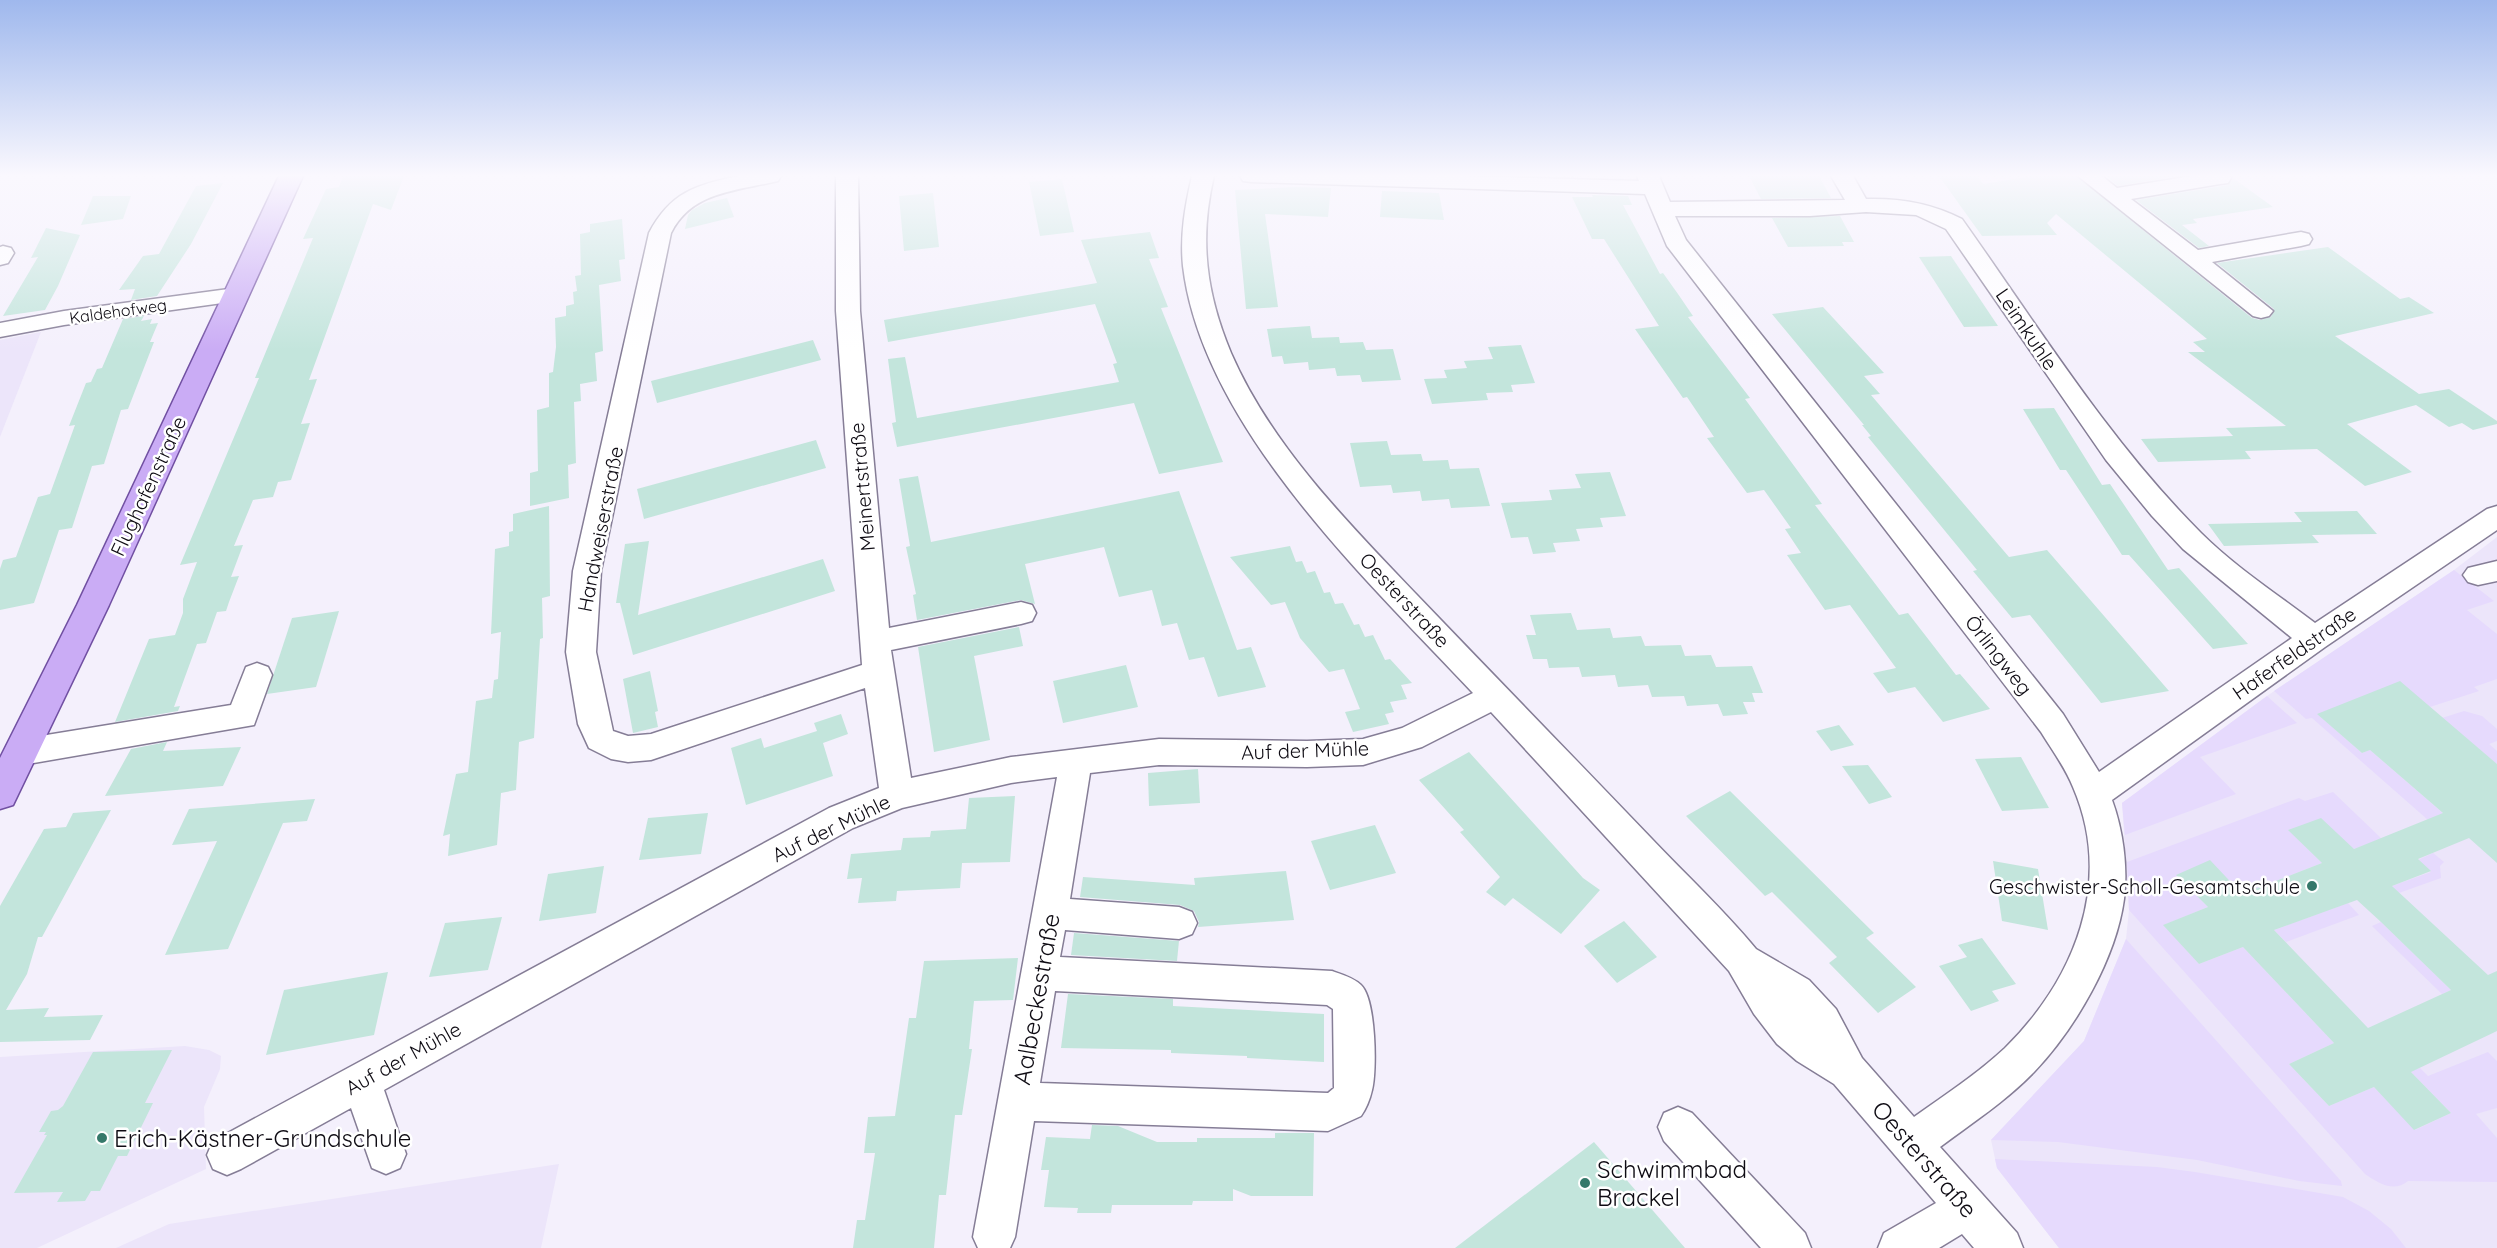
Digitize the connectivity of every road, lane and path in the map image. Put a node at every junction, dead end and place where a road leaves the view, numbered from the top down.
1 (264, 234) edge
2 (660, 234) edge
3 (848, 234) edge
4 (1194, 234) edge
5 (1672, 234) edge
6 (1961, 234) edge
7 (2163, 234) edge
8 (2301, 240) dead end
9 (2194, 258) junction
10 (236, 296) junction
11 (2261, 311) dead end
12 (0, 330) edge
13 (2497, 516) edge
14 (1021, 613) dead end
15 (2314, 639) junction
16 (876, 642) junction
17 (879, 672) junction
18 (257, 675) dead end
19 (1495, 696) junction
20 (22, 752) junction
21 (1076, 761) junction
22 (0, 794) edge
23 (2094, 794) junction
24 (897, 795) junction
25 (1052, 913) junction
26 (1179, 923) dead end
27 (1041, 973) junction
28 (361, 1081) junction
29 (1019, 1101) junction
30 (1678, 1127) dead end
31 (1912, 1143) junction
32 (386, 1154) dead end
33 (227, 1155) dead end
34 (1968, 1207) junction
35 (994, 1237) dead end
36 (1790, 1248) edge
37 (1899, 1248) edge
38 (2002, 1248) edge

1 - 10 main road, Flughafenstraße
2 - 17 street, Handweiserstraße
3 - 16 street, Meinertstraße
4 - 19 street, Oesterstraße
5 - 23 street, Örlingweg
6 - 15 street, Leimkuhle
7 - 9 street
8 - 9 street
9 - 11 street
10 - 12 street, Kaldehofweg
10 - 20 main road, Flughafenstraße
13 - 15 street, Haferfeldstraße
14 - 16 street
15 - 23 street, Haferfeldstraße
16 - 17 street, Meinertstraße
17 - 24 street, Meinertstraße
18 - 20 street
19 - 21 street, Auf der Mühle
19 - 31 street, Oesterstraße
20 - 22 main road, Flughafenstraße
21 - 24 street, Auf der Mühle
21 - 25 street, Aalbeckestraße
23 - 31 street, Örlingweg
24 - 28 street, Auf der Mühle
25 - 26 street
25 - 27 street, Aalbeckestraße
27 - 29 street, Aalbeckestraße
27 - 29 street
28 - 32 street
28 - 33 street, Auf der Mühle
29 - 35 street, Aalbeckestraße
30 - 36 street
31 - 34 street, Oesterstraße
34 - 37 street
34 - 38 street, Oesterstraße

